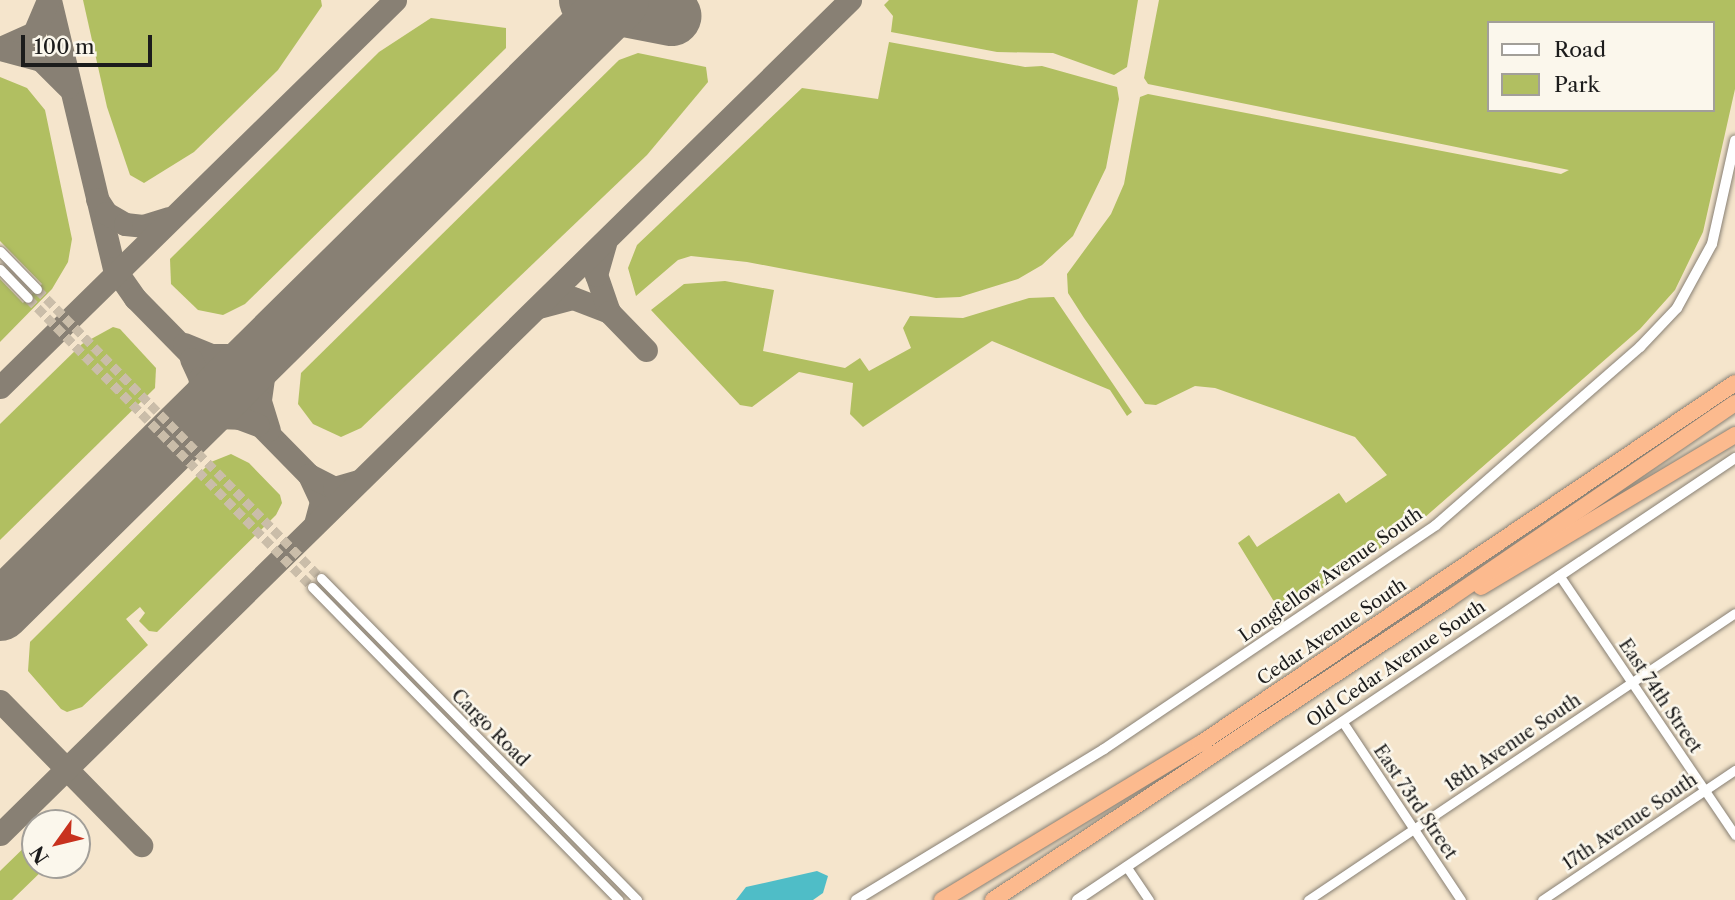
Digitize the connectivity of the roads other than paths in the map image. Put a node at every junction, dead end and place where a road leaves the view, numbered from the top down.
1 (1735, 141) edge
2 (0, 251) edge
3 (0, 269) edge
4 (37, 289) tunnel mouth
5 (28, 298) tunnel mouth
6 (1735, 383) edge
7 (1735, 403) edge
8 (1735, 435) edge
9 (1735, 458) edge
10 (1559, 575) junction
11 (321, 578) tunnel mouth
12 (312, 587) tunnel mouth
13 (1449, 599) junction
14 (1735, 613) edge
15 (1632, 683) junction
16 (1342, 721) junction
17 (1735, 770) edge
18 (1705, 790) junction
19 (1413, 829) junction
20 (1735, 835) edge
21 (1126, 866) junction
22 (619, 900) edge
23 (637, 900) edge
24 (856, 900) edge
25 (942, 900) edge
26 (993, 900) edge
27 (1077, 900) edge
28 (1149, 900) edge
29 (1308, 900) edge
30 (1461, 900) edge
31 (1542, 900) edge

1 - 24 street, Longfellow Avenue South
2 - 4 street
3 - 5 street
6 - 25 highway, Cedar Avenue South
7 - 13 highway
8 - 13 highway
9 - 10 street, Old Cedar Avenue South
10 - 15 street, East 74th Street
10 - 16 street, Old Cedar Avenue South
11 - 23 street, Cargo Road
12 - 22 street, Cargo Road
13 - 26 highway
14 - 15 street, 18th Avenue South
15 - 18 street, East 74th Street
15 - 19 street, 18th Avenue South
16 - 19 street, East 73rd Street
16 - 21 street, Old Cedar Avenue South
17 - 18 street, 17th Avenue South
18 - 20 street, East 74th Street
18 - 31 street, 17th Avenue South
19 - 29 street, 18th Avenue South
19 - 30 street, East 73rd Street
21 - 27 street, Old Cedar Avenue South
21 - 28 street

